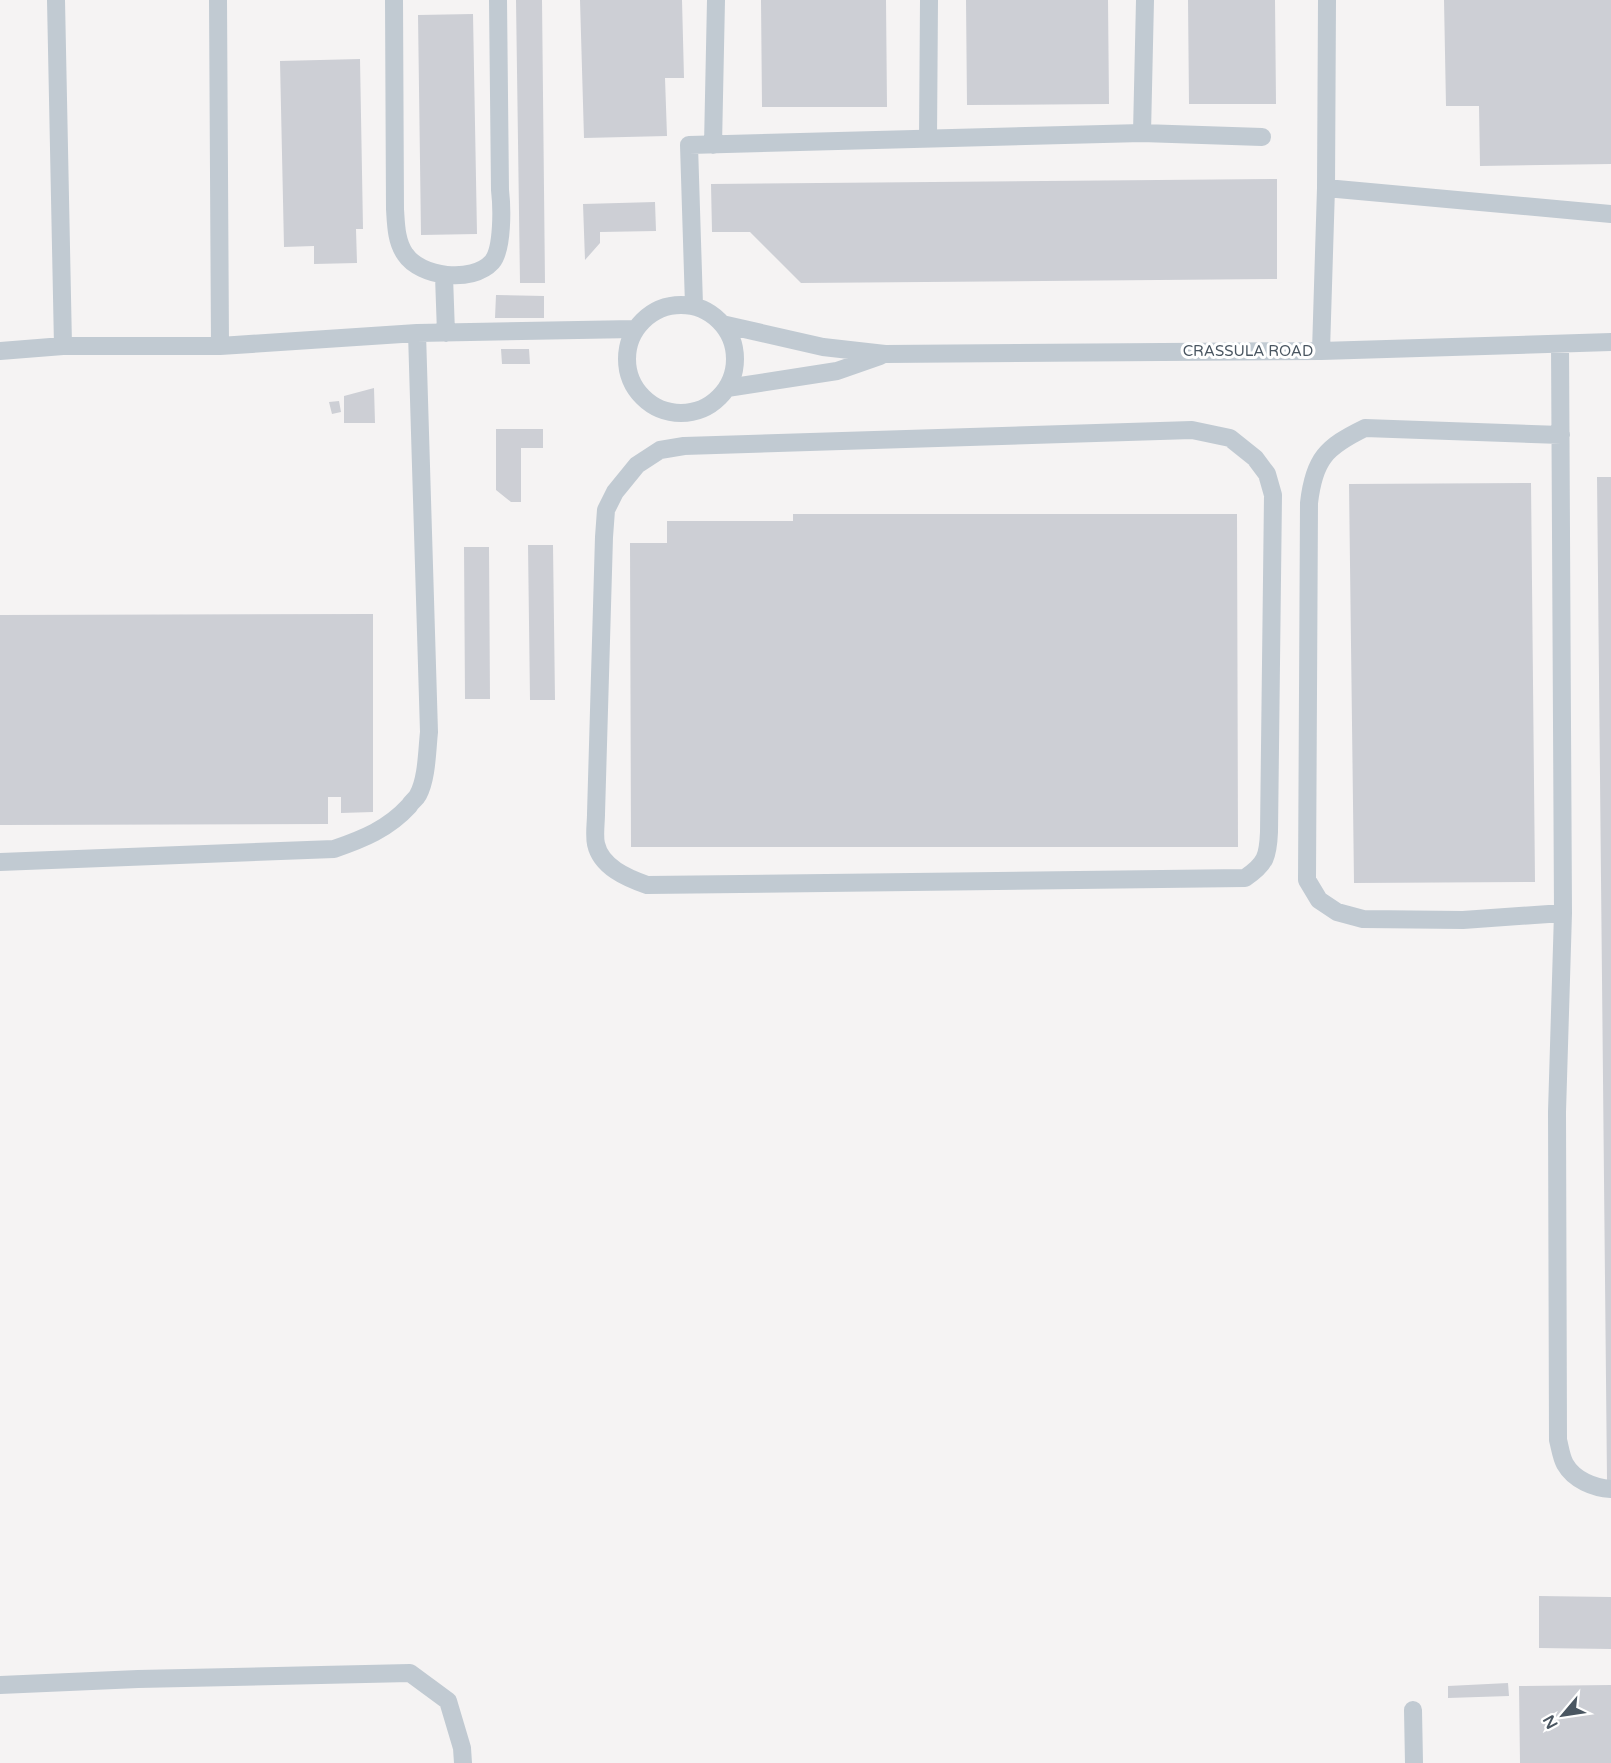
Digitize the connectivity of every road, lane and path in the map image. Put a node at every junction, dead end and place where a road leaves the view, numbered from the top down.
1 (56, 0) edge
2 (218, 0) edge
3 (394, 0) edge
4 (498, 0) edge
5 (716, 0) edge
6 (929, 0) edge
7 (1145, 0) edge
8 (1327, 0) edge
9 (1142, 133) junction
10 (1262, 137) dead end
11 (928, 139) junction
12 (712, 145) junction
13 (1326, 188) junction
14 (1611, 214) edge
15 (444, 276) junction
16 (694, 305) junction
17 (723, 324) junction
18 (634, 329) junction
19 (417, 333) junction
20 (446, 333) junction
21 (1611, 342) edge
22 (1560, 344) junction
23 (63, 346) junction
24 (220, 346) junction
25 (0, 351) edge
26 (1321, 351) junction
27 (885, 354) junction
28 (727, 388) junction
29 (684, 414) junction
30 (1562, 435) junction
31 (684, 446) junction
32 (0, 862) edge
33 (1563, 913) junction
34 (1611, 1489) edge
35 (0, 1685) edge
36 (1413, 1710) dead end
37 (463, 1763) edge
38 (1414, 1763) edge

1 - 23 lane
2 - 24 lane
3 - 15 lane
4 - 15 lane
5 - 12 lane
6 - 11 lane
7 - 9 lane
8 - 13 lane
9 - 10 lane
9 - 11 lane
11 - 12 lane
12 - 16 lane
13 - 14 lane
13 - 26 lane
15 - 20 lane
16 - 17 lane, CRASSULA ROAD
16 - 18 lane
17 - 27 lane, CRASSULA ROAD
17 - 28 lane
18 - 20 lane
18 - 29 lane
19 - 20 lane
19 - 24 lane
19 - 32 lane
21 - 22 lane, CRASSULA ROAD
22 - 26 lane, CRASSULA ROAD
22 - 30 lane
23 - 24 lane
23 - 25 lane
26 - 27 lane, CRASSULA ROAD
27 - 28 lane, CRASSULA ROAD
28 - 29 lane
29 - 31 lane
30 - 33 lane
30 - 33 lane
31 - 31 lane
33 - 34 lane
35 - 37 lane
36 - 38 lane

